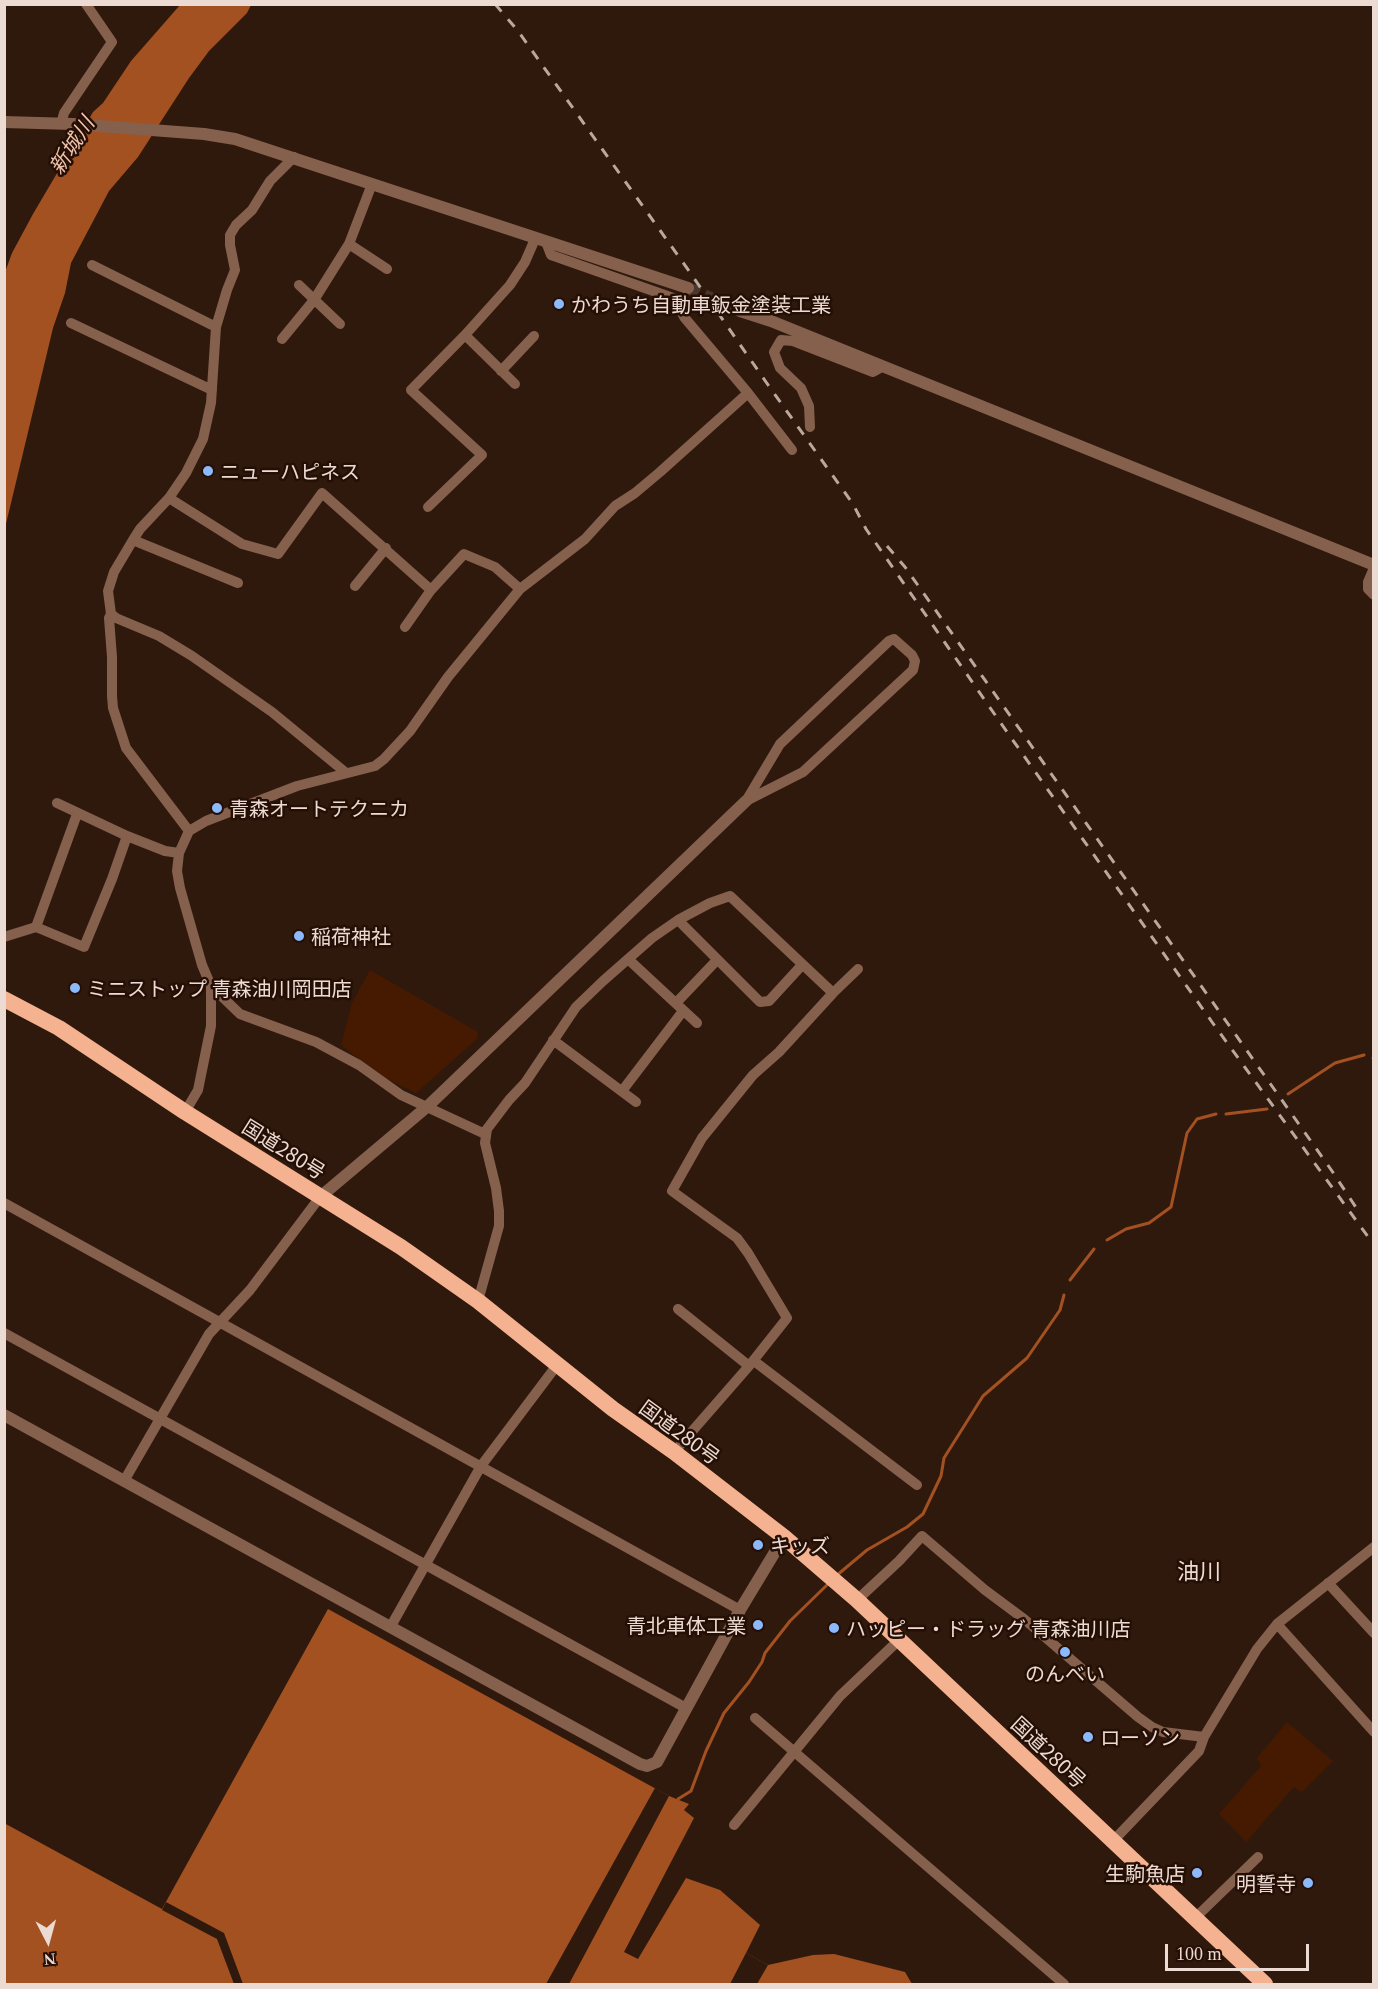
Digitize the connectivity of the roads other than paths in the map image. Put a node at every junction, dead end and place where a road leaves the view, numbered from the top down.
1 (86, 4) edge
2 (4, 122) edge
3 (67, 124) junction
4 (294, 157) junction
5 (372, 184) junction
6 (540, 241) junction
7 (349, 244) junction
8 (92, 265) dead end
9 (387, 269) dead end
10 (299, 285) dead end
11 (688, 288) tunnel mouth
12 (314, 300) junction
13 (740, 311) tunnel mouth
14 (71, 323) dead end
15 (340, 324) dead end
16 (216, 327) junction
17 (465, 335) junction
18 (534, 336) dead end
19 (282, 339) dead end
20 (882, 367) junction
21 (501, 371) junction
22 (515, 384) dead end
23 (212, 390) junction
24 (748, 393) junction
25 (810, 426) dead end
26 (792, 450) dead end
27 (169, 498) junction
28 (428, 507) dead end
29 (133, 540) junction
30 (386, 548) junction
31 (1374, 567) edge
32 (238, 584) dead end
33 (355, 586) dead end
34 (520, 589) junction
35 (431, 590) junction
36 (1374, 596) edge
37 (111, 614) junction
38 (405, 627) dead end
39 (345, 772) junction
40 (746, 801) junction
41 (57, 803) dead end
42 (77, 814) junction
43 (189, 831) junction
44 (127, 836) junction
45 (179, 854) junction
46 (678, 920) junction
47 (36, 927) junction
48 (4, 937) edge
49 (628, 959) junction
50 (717, 960) junction
51 (802, 965) junction
52 (858, 969) dead end
53 (211, 986) junction
54 (833, 993) junction
55 (4, 999) edge
56 (680, 1007) junction
57 (697, 1023) dead end
58 (553, 1040) junction
59 (622, 1091) junction
60 (636, 1102) dead end
61 (428, 1106) junction
62 (185, 1112) junction
63 (485, 1134) junction
64 (320, 1197) junction
65 (4, 1203) edge
66 (478, 1301) junction
67 (678, 1309) dead end
68 (219, 1323) junction
69 (4, 1333) edge
70 (751, 1364) junction
71 (557, 1365) junction
72 (4, 1415) edge
73 (159, 1418) junction
74 (674, 1452) junction
75 (481, 1466) junction
76 (124, 1481) junction
77 (917, 1485) dead end
78 (784, 1537) junction
79 (1374, 1547) edge
80 (426, 1565) junction
81 (1328, 1583) junction
82 (857, 1600) junction
83 (740, 1610) junction
84 (1277, 1624) junction
85 (391, 1626) junction
86 (1374, 1633) edge
87 (899, 1640) junction
88 (686, 1708) junction
89 (755, 1718) dead end
90 (1374, 1732) edge
91 (1204, 1737) junction
92 (794, 1753) junction
93 (734, 1826) dead end
94 (1113, 1841) junction
95 (1258, 1857) dead end
96 (1195, 1918) junction
97 (1064, 1984) edge
98 (1265, 1984) edge

1 - 3 street
2 - 3 street
3 - 4 street
4 - 5 street
4 - 16 street
5 - 6 street
5 - 7 street
6 - 11 street
6 - 17 street
6 - 24 street
7 - 9 street
7 - 12 street
8 - 16 street
10 - 12 street
12 - 15 street
12 - 19 street
13 - 20 street
14 - 23 street
16 - 23 street
17 - 21 street
17 - 28 street
18 - 21 street
20 - 25 street
20 - 31 street
21 - 22 street
23 - 27 street
24 - 26 street
24 - 34 street
27 - 29 street
27 - 30 street
29 - 32 street
29 - 37 street
30 - 33 street
30 - 35 street
31 - 36 street
34 - 35 street
34 - 39 street
35 - 38 street
37 - 39 street
37 - 43 street
39 - 43 street
40 - 40 street
40 - 61 street
41 - 42 street
42 - 44 street
42 - 47 street
43 - 45 street
44 - 45 street
44 - 47 street
45 - 53 street
46 - 49 street
46 - 50 street
46 - 51 street
47 - 48 street
49 - 56 street
49 - 58 street
50 - 51 street
50 - 56 street
51 - 54 street
52 - 54 street
53 - 61 street
53 - 62 street
54 - 70 street
55 - 62 highway, 国道280号
56 - 57 street
56 - 59 street
58 - 59 street
58 - 63 street
59 - 60 street
61 - 63 street
61 - 64 street
62 - 64 highway, 国道280号
63 - 66 street
64 - 66 highway, 国道280号
64 - 68 street
65 - 68 street
66 - 71 highway, 国道280号
67 - 70 street
68 - 73 street
68 - 75 street
69 - 73 street
70 - 74 street
70 - 77 street
71 - 74 highway, 国道280号
71 - 75 street
72 - 76 street
73 - 76 street
73 - 80 street
74 - 78 highway, 国道280号
75 - 80 street
75 - 83 street
76 - 85 street
78 - 82 highway, 国道280号
78 - 83 street
79 - 81 street
80 - 85 street
80 - 88 street
81 - 84 street
81 - 86 street
82 - 87 highway, 国道280号
82 - 91 street
83 - 88 street
84 - 90 street
84 - 91 street
85 - 88 street
87 - 92 street
87 - 94 highway, 国道280号
89 - 92 street
91 - 94 street
92 - 93 street
92 - 97 street
94 - 96 highway, 国道280号
95 - 96 street
96 - 98 highway, 国道280号

